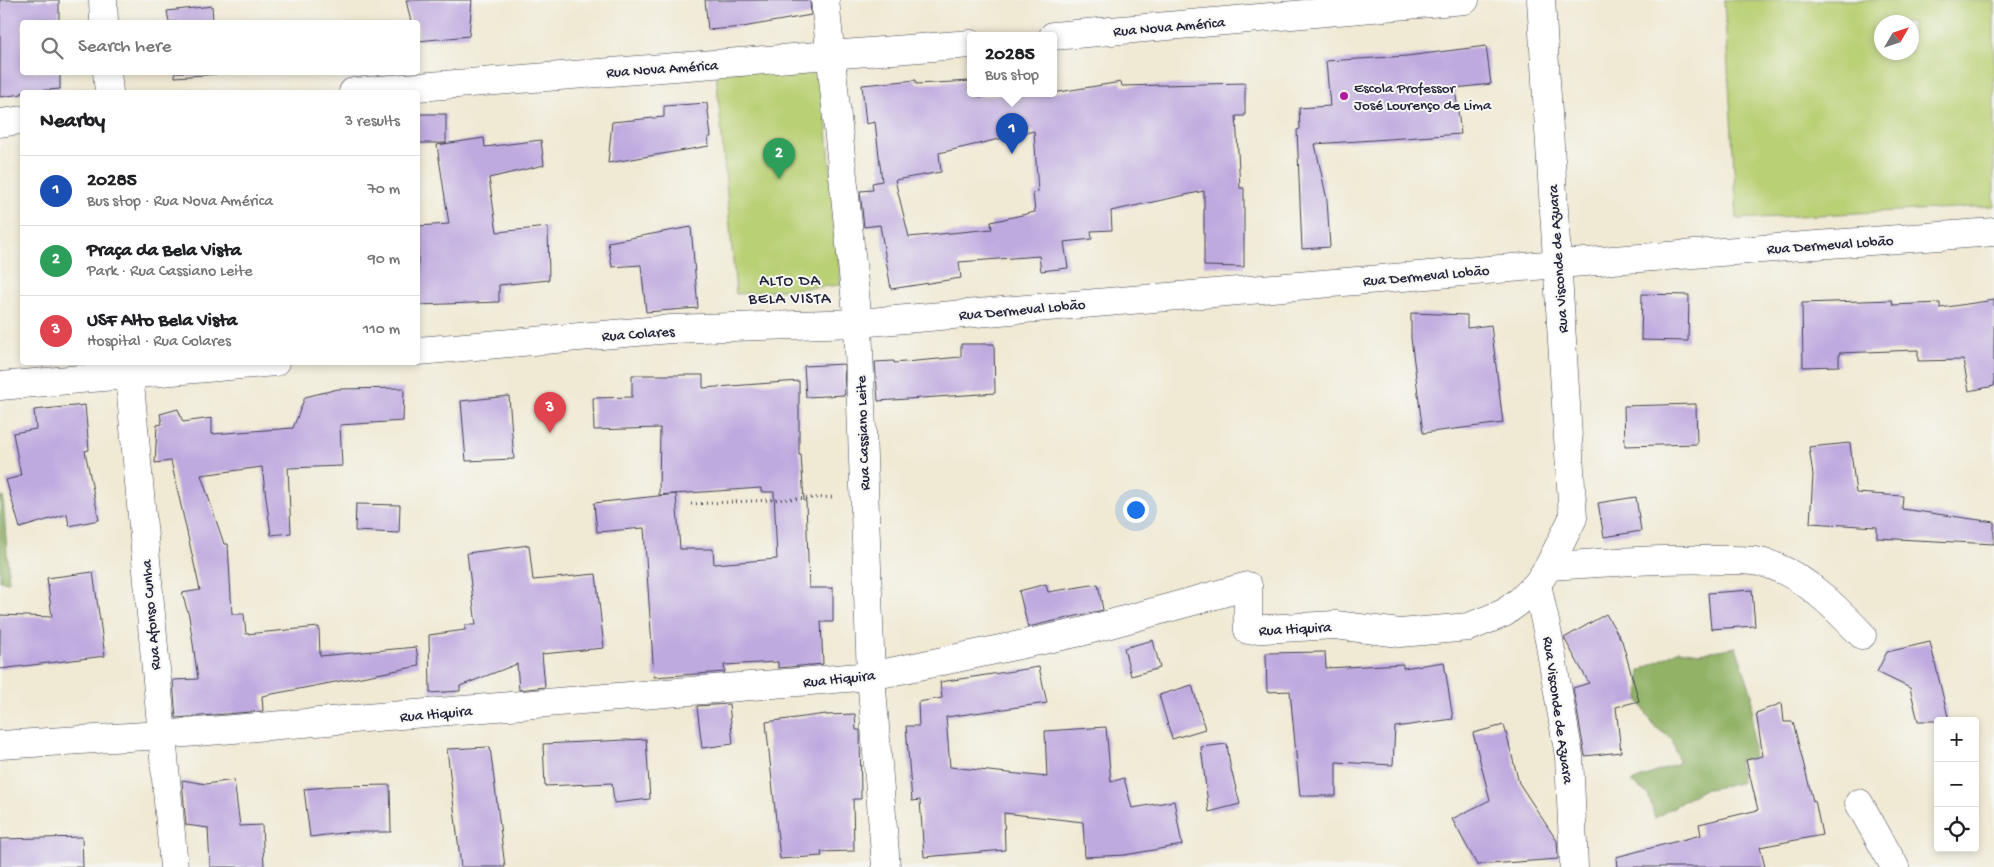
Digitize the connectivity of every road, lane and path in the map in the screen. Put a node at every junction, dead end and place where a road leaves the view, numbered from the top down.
1 (103, 0) edge
2 (825, 0) edge
3 (1465, 0) edge
4 (1541, 0) edge
5 (104, 20) edge
6 (1057, 36) edge
7 (967, 44) edge
8 (830, 56) junction
9 (108, 75) edge
10 (109, 90) edge
11 (380, 90) edge
12 (20, 120) edge
13 (0, 123) edge
14 (1994, 232) edge
15 (1558, 264) junction
16 (858, 323) junction
17 (420, 351) edge
18 (212, 365) edge
19 (129, 369) edge
20 (0, 386) edge
21 (864, 495) junction
22 (690, 504) dead end
23 (1573, 518) joint
24 (1543, 575) junction
25 (1862, 635) dead end
26 (871, 676) junction
27 (161, 736) junction
28 (0, 745) edge
29 (1858, 803) dead end
30 (174, 867) edge
31 (886, 867) edge
32 (1574, 867) edge
33 (1895, 867) edge

1 - 5 street
2 - 8 street, Rua Cassiano Leite
3 - 6 street, Rua Nova América
4 - 15 street, Rua Visconde de Azuara
7 - 8 street, Rua Nova América
8 - 11 street, Rua Nova América
8 - 16 street, Rua Cassiano Leite
9 - 10 street
12 - 13 street
14 - 15 street, Rua Dermeval Lobão
15 - 16 street, Rua Dermeval Lobão
15 - 23 street, Rua Visconde de Azuara
16 - 17 street, Rua Colares
16 - 21 street, Rua Cassiano Leite
18 - 19 street
19 - 20 street
19 - 27 street, Rua Afonso Cunha
21 - 22 path
21 - 26 street, Rua Cassiano Leite
23 - 24 street, Rua Itiquira
24 - 25 street
24 - 26 street, Rua Itiquira
24 - 32 street, Rua Visconde de Azuara
26 - 27 street, Rua Itiquira
26 - 31 street, Rua Cassiano Leite
27 - 28 street, Rua Itiquira
27 - 30 street, Rua Afonso Cunha
29 - 33 street

